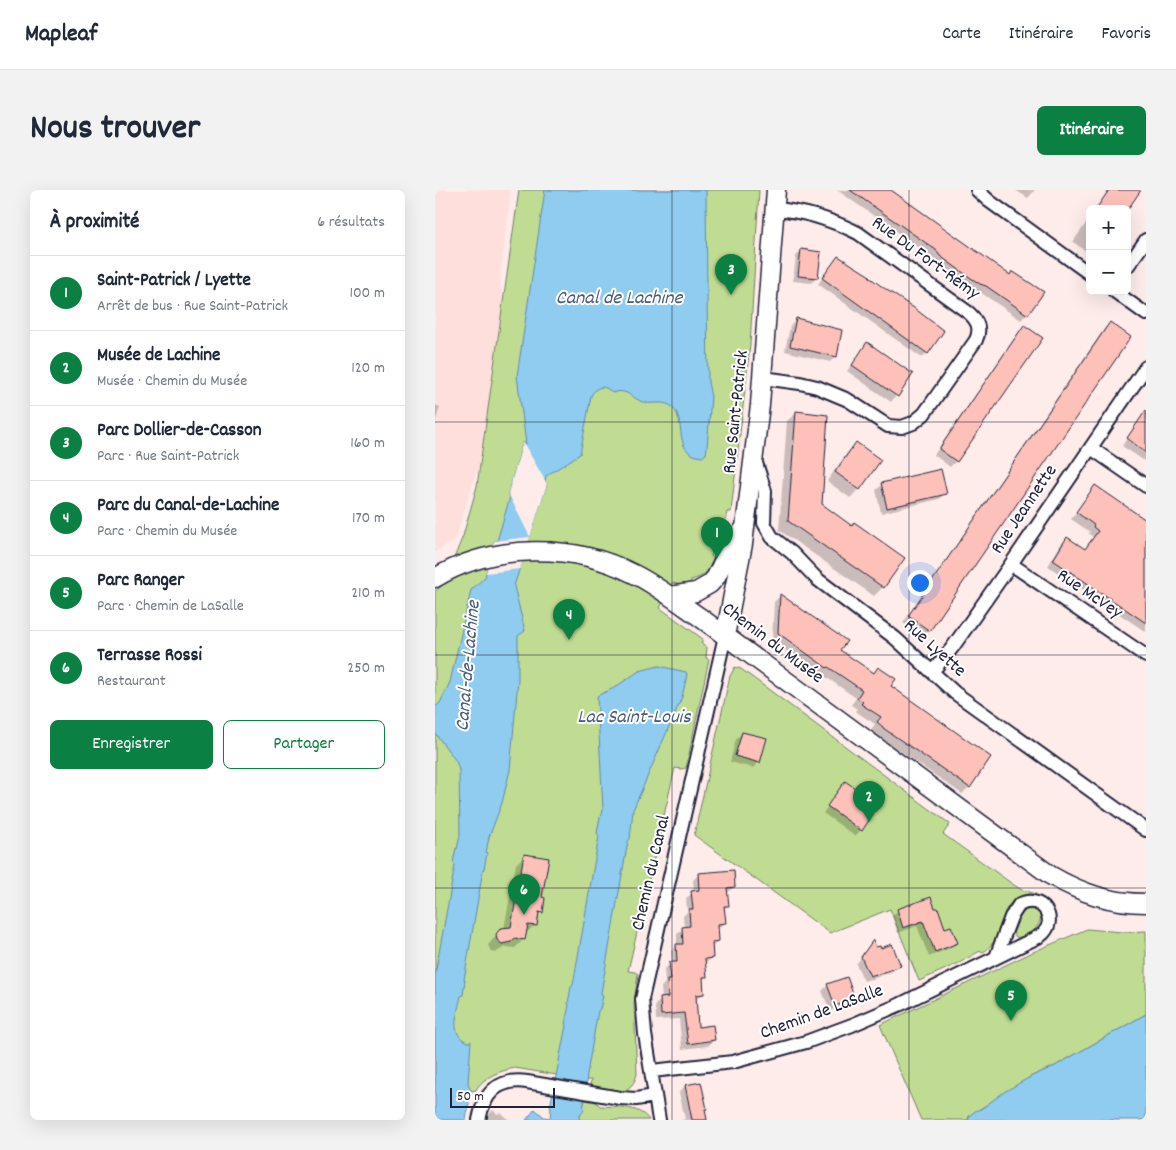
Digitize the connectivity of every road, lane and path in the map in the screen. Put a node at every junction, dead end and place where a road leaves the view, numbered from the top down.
1 (776, 190) edge
2 (977, 190) edge
3 (775, 209) junction
4 (1146, 240) edge
5 (1131, 261) edge
6 (1086, 271) edge
7 (1120, 295) edge
8 (1146, 314) edge
9 (1146, 367) edge
10 (763, 378) junction
11 (1091, 448) junction
12 (754, 457) junction
13 (1146, 486) edge
14 (745, 526) junction
15 (1011, 564) junction
16 (435, 578) edge
17 (670, 596) junction
18 (725, 636) junction
19 (1146, 656) edge
20 (933, 672) junction
21 (1146, 830) edge
22 (1146, 903) edge
23 (996, 956) junction
24 (652, 1071) junction
25 (655, 1096) junction
26 (479, 1120) edge
27 (659, 1120) edge

1 - 3 main road, Rue Saint-Patrick
2 - 6 street
3 - 10 main road, Rue Saint-Patrick
3 - 10 street, Rue Du Fort-Rémy
4 - 5 street
7 - 8 street
9 - 11 street, Rue Jeannette
10 - 12 main road, Rue Saint-Patrick
11 - 13 street
11 - 15 street, Rue Jeannette
12 - 14 main road, Rue Saint-Patrick
12 - 20 street, Rue Lyette
14 - 17 main road
14 - 18 main road, Rue Saint-Patrick
15 - 19 street, Rue McVey
15 - 20 street, Rue Jeannette
16 - 17 main road, Chemin du Musée
17 - 18 main road, Chemin du Musée
18 - 22 main road, Chemin du Musée
18 - 24 street, Chemin du Canal
20 - 21 street, Rue Lyette
23 - 23 street, Chemin de LaSalle
23 - 24 street, Chemin de LaSalle
24 - 25 street, Chemin du Canal
25 - 26 street
25 - 27 street, Chemin du Canal

